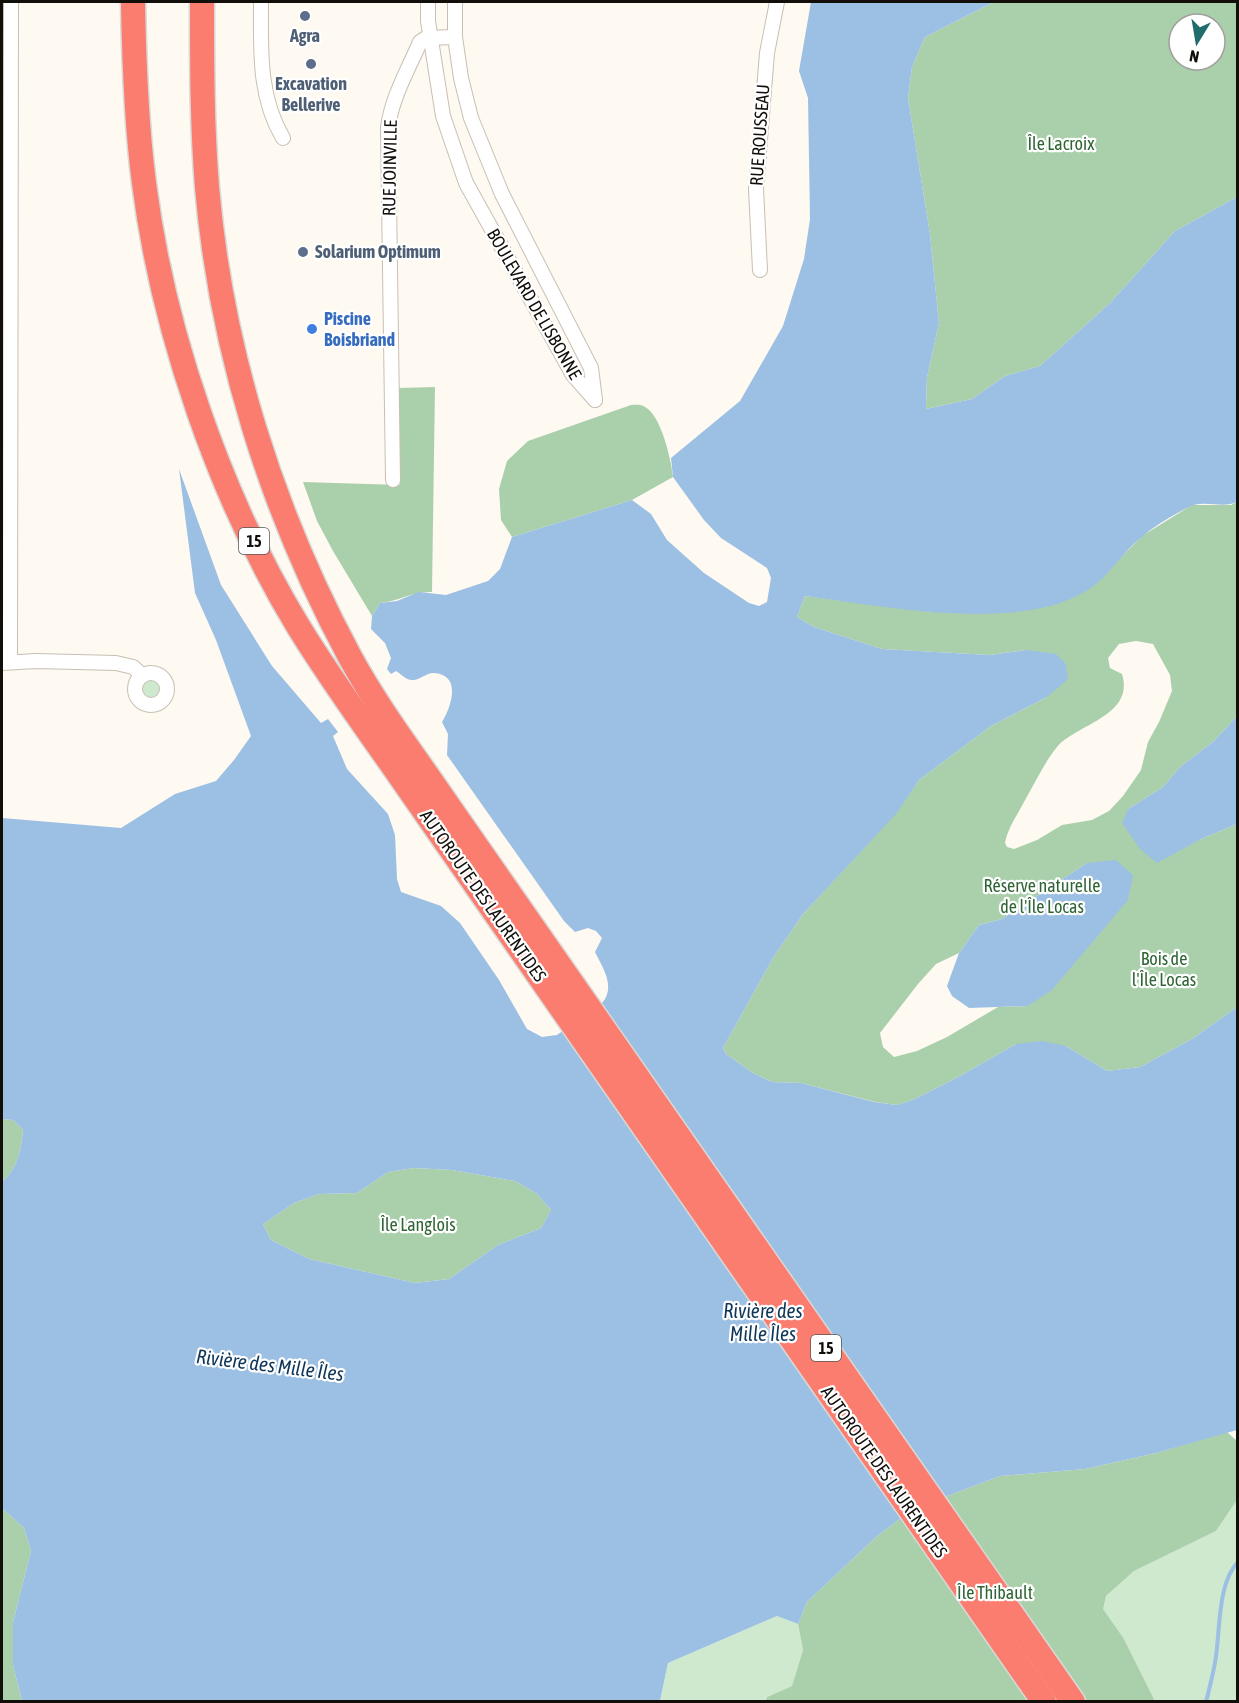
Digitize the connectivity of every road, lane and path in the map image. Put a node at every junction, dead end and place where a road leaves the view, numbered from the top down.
1 (11, 2) edge
2 (133, 2) edge
3 (202, 2) edge
4 (261, 2) edge
5 (428, 2) edge
6 (454, 2) edge
7 (777, 2) edge
8 (455, 37) junction
9 (431, 38) junction
10 (283, 138) dead end
11 (502, 194) junction
12 (481, 212) junction
13 (760, 270) dead end
14 (393, 480) dead end
15 (6, 663) edge
16 (142, 675) dead end
17 (570, 1001) junction
18 (1044, 1701) edge
19 (1073, 1701) edge

1 - 15 street
2 - 17 highway, AUTOROUTE DES LAURENTIDES / 15
3 - 17 highway, AUTOROUTE DES LAURENTIDES / 15
4 - 10 street
5 - 9 street, BOULEVARD DE LISBONNE
6 - 8 street, BOULEVARD DE LISBONNE
7 - 13 street, RUE ROUSSEAU
8 - 9 street
8 - 11 street, BOULEVARD DE LISBONNE
9 - 12 street, BOULEVARD DE LISBONNE
9 - 14 street, RUE JOINVILLE
11 - 12 street
11 - 12 street, BOULEVARD DE LISBONNE
15 - 16 street
17 - 18 highway, AUTOROUTE DES LAURENTIDES / 15
17 - 19 highway, AUTOROUTE DES LAURENTIDES / 15

